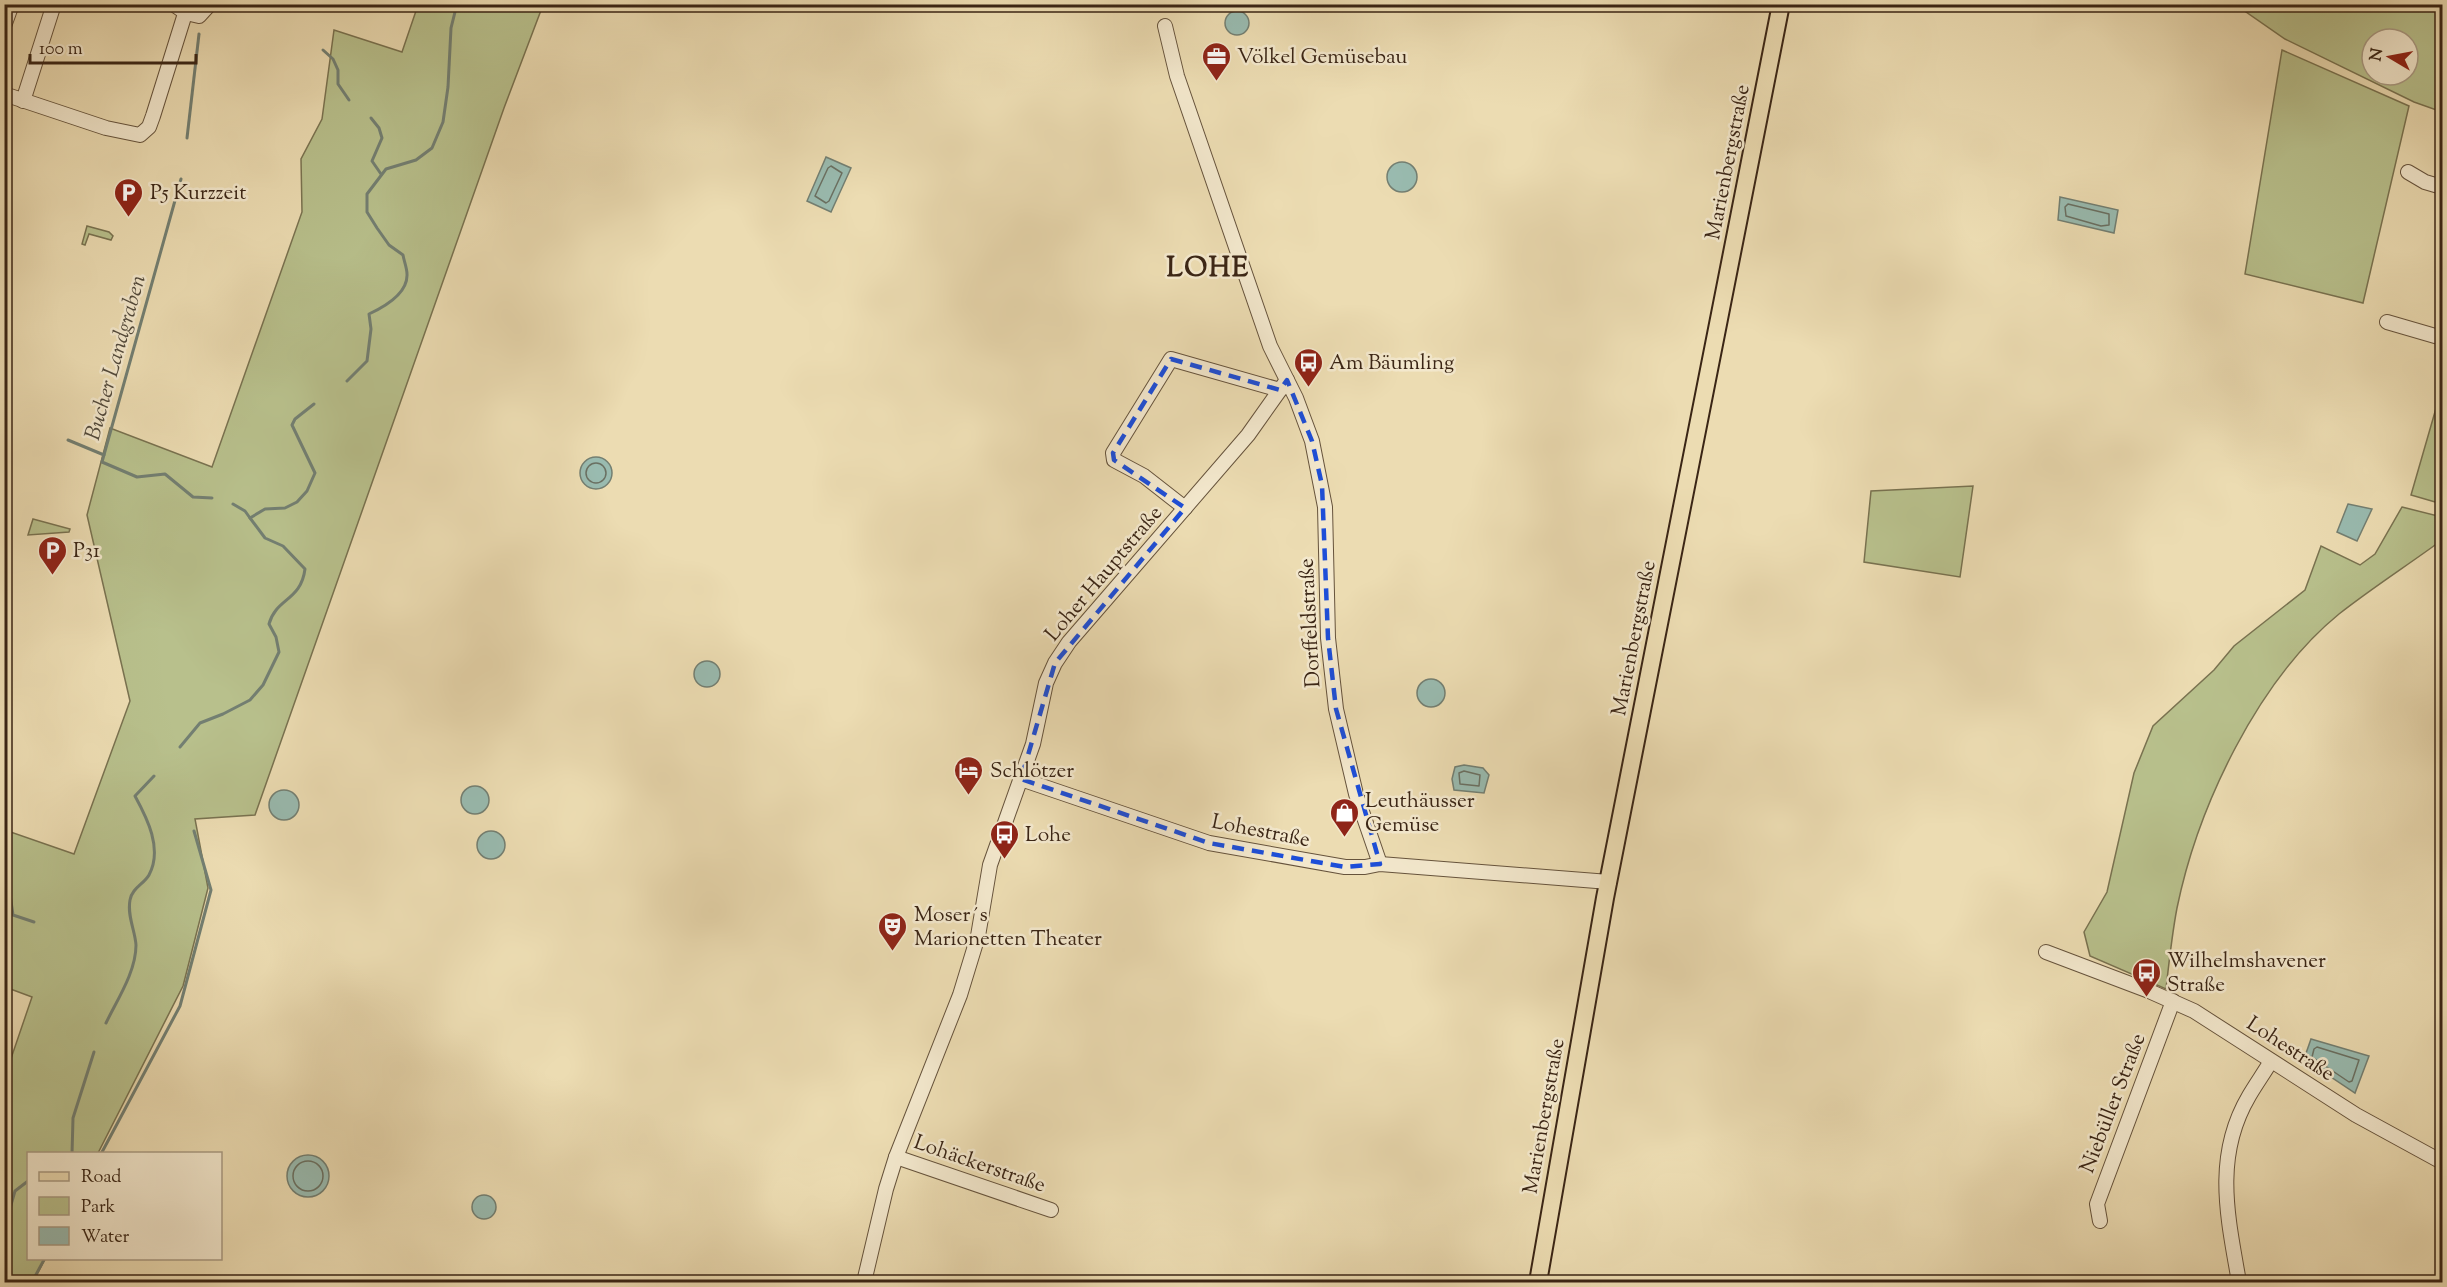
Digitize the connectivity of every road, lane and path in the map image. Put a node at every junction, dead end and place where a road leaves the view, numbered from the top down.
1 (12, 4) edge
2 (54, 4) edge
3 (172, 4) edge
4 (210, 4) edge
5 (1781, 4) edge
6 (187, 9) edge
7 (4, 26) edge
8 (1165, 26) dead end
9 (4, 94) edge
10 (24, 101) junction
11 (2408, 172) dead end
12 (2442, 187) edge
13 (2387, 322) dead end
14 (2442, 338) edge
15 (1284, 385) junction
16 (1185, 508) junction
17 (1021, 779) junction
18 (1380, 864) junction
19 (1609, 882) junction
20 (2046, 952) dead end
21 (2173, 1001) junction
22 (2271, 1060) junction
23 (896, 1157) junction
24 (2442, 1162) edge
25 (1051, 1210) dead end
26 (2100, 1221) dead end
27 (864, 1282) edge
28 (1538, 1282) edge
29 (2239, 1282) edge

1 - 7 street
2 - 10 street
3 - 6 street
4 - 6 street
5 - 19 main road, Marienbergstraße
6 - 10 street
8 - 15 street, Dorffeldstraße
9 - 10 street
11 - 12 street
13 - 14 street
15 - 16 street, Loher Hauptstraße
15 - 16 street
15 - 18 street, Dorffeldstraße
16 - 17 street, Loher Hauptstraße
17 - 18 street, Lohestraße
17 - 23 street, Loher Hauptstraße
18 - 19 street, Lohestraße
19 - 28 main road, Marienbergstraße
20 - 21 street, Lohestraße
21 - 22 street, Lohestraße
21 - 26 street, Niebüller Straße
22 - 24 street, Lohestraße
22 - 29 street
23 - 25 street, Lohäckerstraße
23 - 27 street, Loher Hauptstraße

